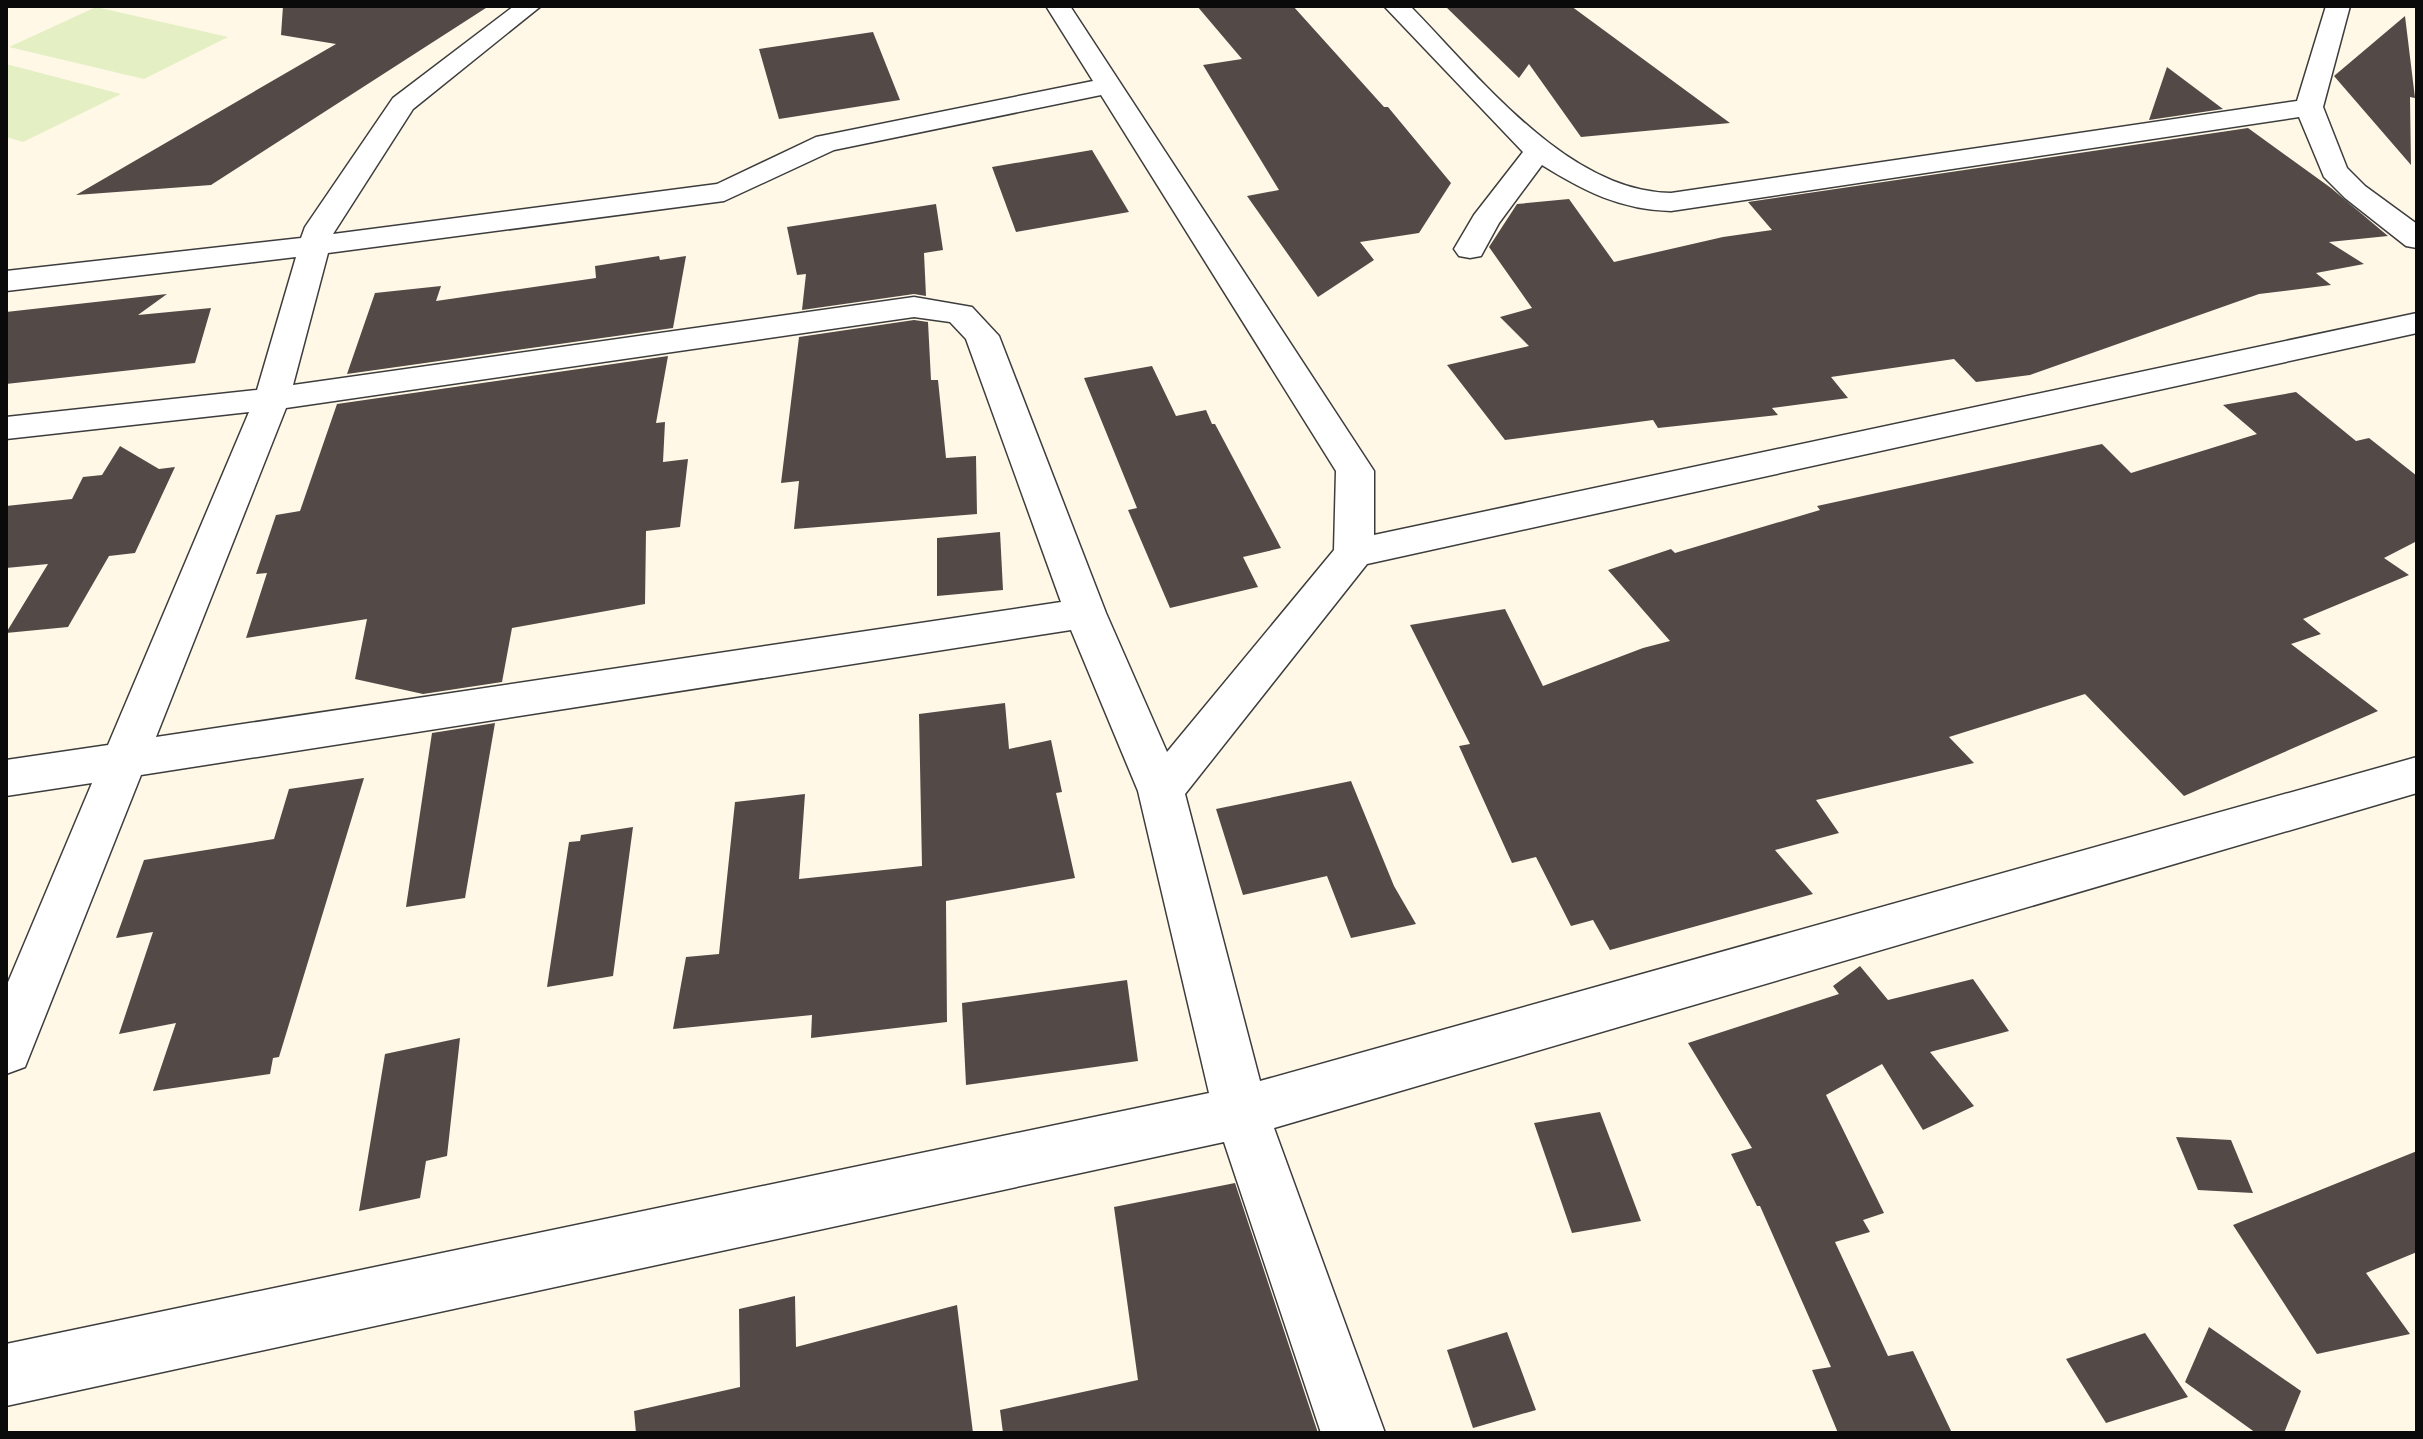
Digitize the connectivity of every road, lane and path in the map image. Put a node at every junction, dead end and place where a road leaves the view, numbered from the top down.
1 (529, 6) edge
2 (1058, 6) edge
3 (1396, 6) edge
4 (2334, 8) edge
5 (1107, 86) junction
6 (2309, 107) junction
7 (1538, 151) junction
8 (2417, 239) edge
9 (314, 246) junction
10 (1470, 249) dead end
11 (6, 281) edge
12 (2417, 323) edge
13 (272, 399) junction
14 (6, 428) edge
15 (1354, 553) junction
16 (1085, 613) junction
17 (124, 760) junction
18 (2417, 775) edge
19 (6, 778) edge
20 (1161, 791) junction
21 (6, 1050) edge
22 (1241, 1112) junction
23 (6, 1375) edge
24 (1353, 1433) edge

1 - 9 street
2 - 5 street
3 - 7 street
4 - 6 street
5 - 9 street
5 - 15 street
6 - 7 street
6 - 8 street
7 - 10 street
9 - 11 street
9 - 13 street
12 - 15 street
13 - 14 street
13 - 16 street
13 - 17 street
15 - 20 street
16 - 17 street
16 - 20 street
17 - 19 street
17 - 21 street
18 - 22 street
20 - 22 street
22 - 23 street
22 - 24 street

